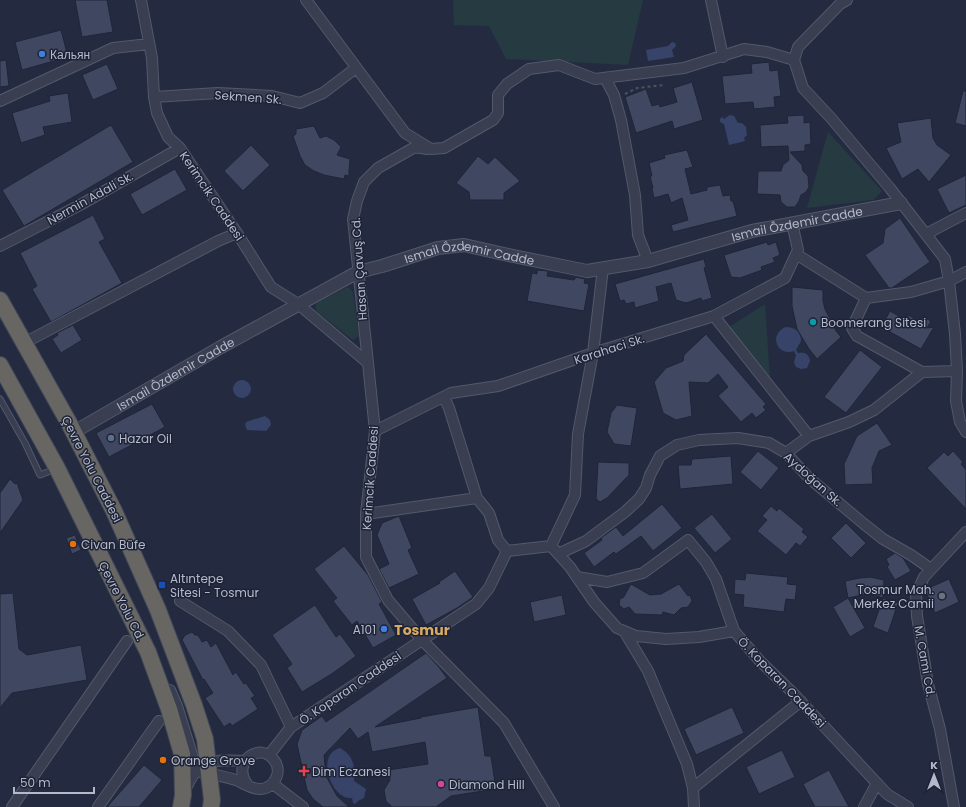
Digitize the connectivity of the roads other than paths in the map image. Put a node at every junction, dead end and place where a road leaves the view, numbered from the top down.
1 (141, 0) edge
2 (306, 0) edge
3 (711, 0) edge
4 (847, 0) edge
5 (149, 44) junction
6 (723, 57) junction
7 (794, 60) junction
8 (356, 68) junction
9 (606, 78) junction
10 (154, 97) junction
11 (0, 101) edge
12 (180, 148) junction
13 (431, 149) junction
14 (901, 203) junction
15 (966, 213) edge
16 (792, 223) junction
17 (237, 233) junction
18 (926, 234) junction
19 (0, 246) edge
20 (796, 254) junction
21 (648, 261) junction
22 (603, 268) junction
23 (358, 272) junction
24 (966, 272) edge
25 (948, 281) junction
26 (866, 298) junction
27 (0, 300) edge
28 (298, 304) junction
29 (714, 316) junction
30 (24, 343) junction
31 (593, 353) junction
32 (368, 363) junction
33 (0, 365) edge
34 (957, 371) junction
35 (922, 372) junction
36 (444, 397) junction
37 (0, 399) edge
38 (375, 431) junction
39 (74, 432) junction
40 (966, 432) edge
41 (809, 436) junction
42 (786, 453) junction
43 (56, 468) junction
44 (477, 498) junction
45 (366, 514) junction
46 (966, 532) edge
47 (551, 546) junction
48 (507, 551) junction
49 (558, 554) junction
50 (930, 569) junction
51 (577, 577) junction
52 (180, 601) dead end
53 (624, 631) junction
54 (734, 631) junction
55 (422, 640) junction
56 (127, 641) dead end
57 (148, 652) junction
58 (801, 701) junction
59 (159, 721) dead end
60 (290, 727) junction
61 (268, 755) junction
62 (245, 761) junction
63 (205, 769) junction
64 (877, 783) junction
65 (247, 784) junction
66 (273, 784) junction
67 (693, 788) junction
68 (182, 801) edge
69 (12, 807) edge
70 (98, 807) edge
71 (211, 807) edge
72 (303, 807) edge
73 (554, 807) edge
74 (694, 807) edge
75 (864, 807) edge
76 (908, 807) edge
77 (954, 807) edge

1 - 5 street, Kerimcik Caddesi
2 - 8 street
3 - 6 street
4 - 7 street
5 - 10 street, Kerimcik Caddesi
5 - 11 street
6 - 7 street, Hasan Çavuş Cd.
6 - 9 street, Hasan Çavuş Cd.
7 - 14 street
8 - 10 street, Sekmen Sk.
8 - 13 street
9 - 13 street, Hasan Çavuş Cd.
9 - 21 street
10 - 12 street, Kerimcik Caddesi
12 - 17 street, Kerimcik Caddesi
12 - 19 street, Nermin Adali Sk.
13 - 23 street, Hasan Çavuş Cd.
14 - 16 street, Ismail Ôzdemir Cadde
14 - 18 street
15 - 18 street
16 - 20 street, Karahaci Sk.
16 - 21 street, Ismail Ôzdemir Cadde
17 - 28 street, Kerimcik Caddesi
17 - 30 street
18 - 25 street
20 - 26 street
20 - 29 street, Karahaci Sk.
21 - 22 street, Ismail Ôzdemir Cadde
22 - 23 street, Ismail Ôzdemir Cadde
22 - 31 street
23 - 28 street, Ismail Ôzdemir Cadde
23 - 32 street, Hasan Çavuş Cd.
24 - 25 street
25 - 26 street
25 - 34 street
26 - 35 street
27 - 30 highway, Çevre Yolu Caddesi
28 - 32 street, Kerimcik Caddesi
28 - 39 street, Ismail Ôzdemir Cadde
29 - 31 street, Karahaci Sk.
29 - 41 street
30 - 39 highway, Çevre Yolu Caddesi
31 - 36 street, Karahaci Sk.
31 - 47 street
32 - 38 street, Kerimcik Caddesi
33 - 43 highway, Çevre Yolu Cd.
34 - 35 street
34 - 40 street
35 - 41 street
36 - 38 street, Karahaci Sk.
36 - 44 street
37 - 43 lane
38 - 45 street, Kerimcik Caddesi
39 - 63 highway, Çevre Yolu Caddesi
41 - 42 street
42 - 49 street, Aydoğan Sk.
42 - 50 street, Aydoğan Sk.
43 - 57 highway, Çevre Yolu Cd.
44 - 45 street
44 - 48 street
45 - 55 street, Kerimcik Caddesi
46 - 50 street, M. Cami Cd.
47 - 48 street
47 - 49 street, Ö. Koparan Caddesi
48 - 55 street, Ö. Koparan Caddesi
49 - 51 street, Ö. Koparan Caddesi
50 - 77 street, M. Cami Cd.
51 - 53 street, Ö. Koparan Caddesi
51 - 54 street
52 - 60 street
53 - 54 street, Ö. Koparan Caddesi
53 - 67 street
54 - 58 street, Ö. Koparan Caddesi
55 - 60 street, Ö. Koparan Caddesi
55 - 73 street, Kerimcik Caddesi
56 - 69 street
57 - 63 street
57 - 68 highway, Çevre Yolu Cd.
58 - 64 street, Ö. Koparan Caddesi
58 - 67 street
59 - 70 street
60 - 61 street, Ö. Koparan Caddesi
61 - 62 street
61 - 66 street
62 - 63 street
62 - 65 street
63 - 65 street
63 - 68 street
63 - 71 highway, Çevre Yolu Caddesi
64 - 75 street
64 - 76 street, Ö. Koparan Caddesi
65 - 66 street
66 - 72 street
67 - 74 street

